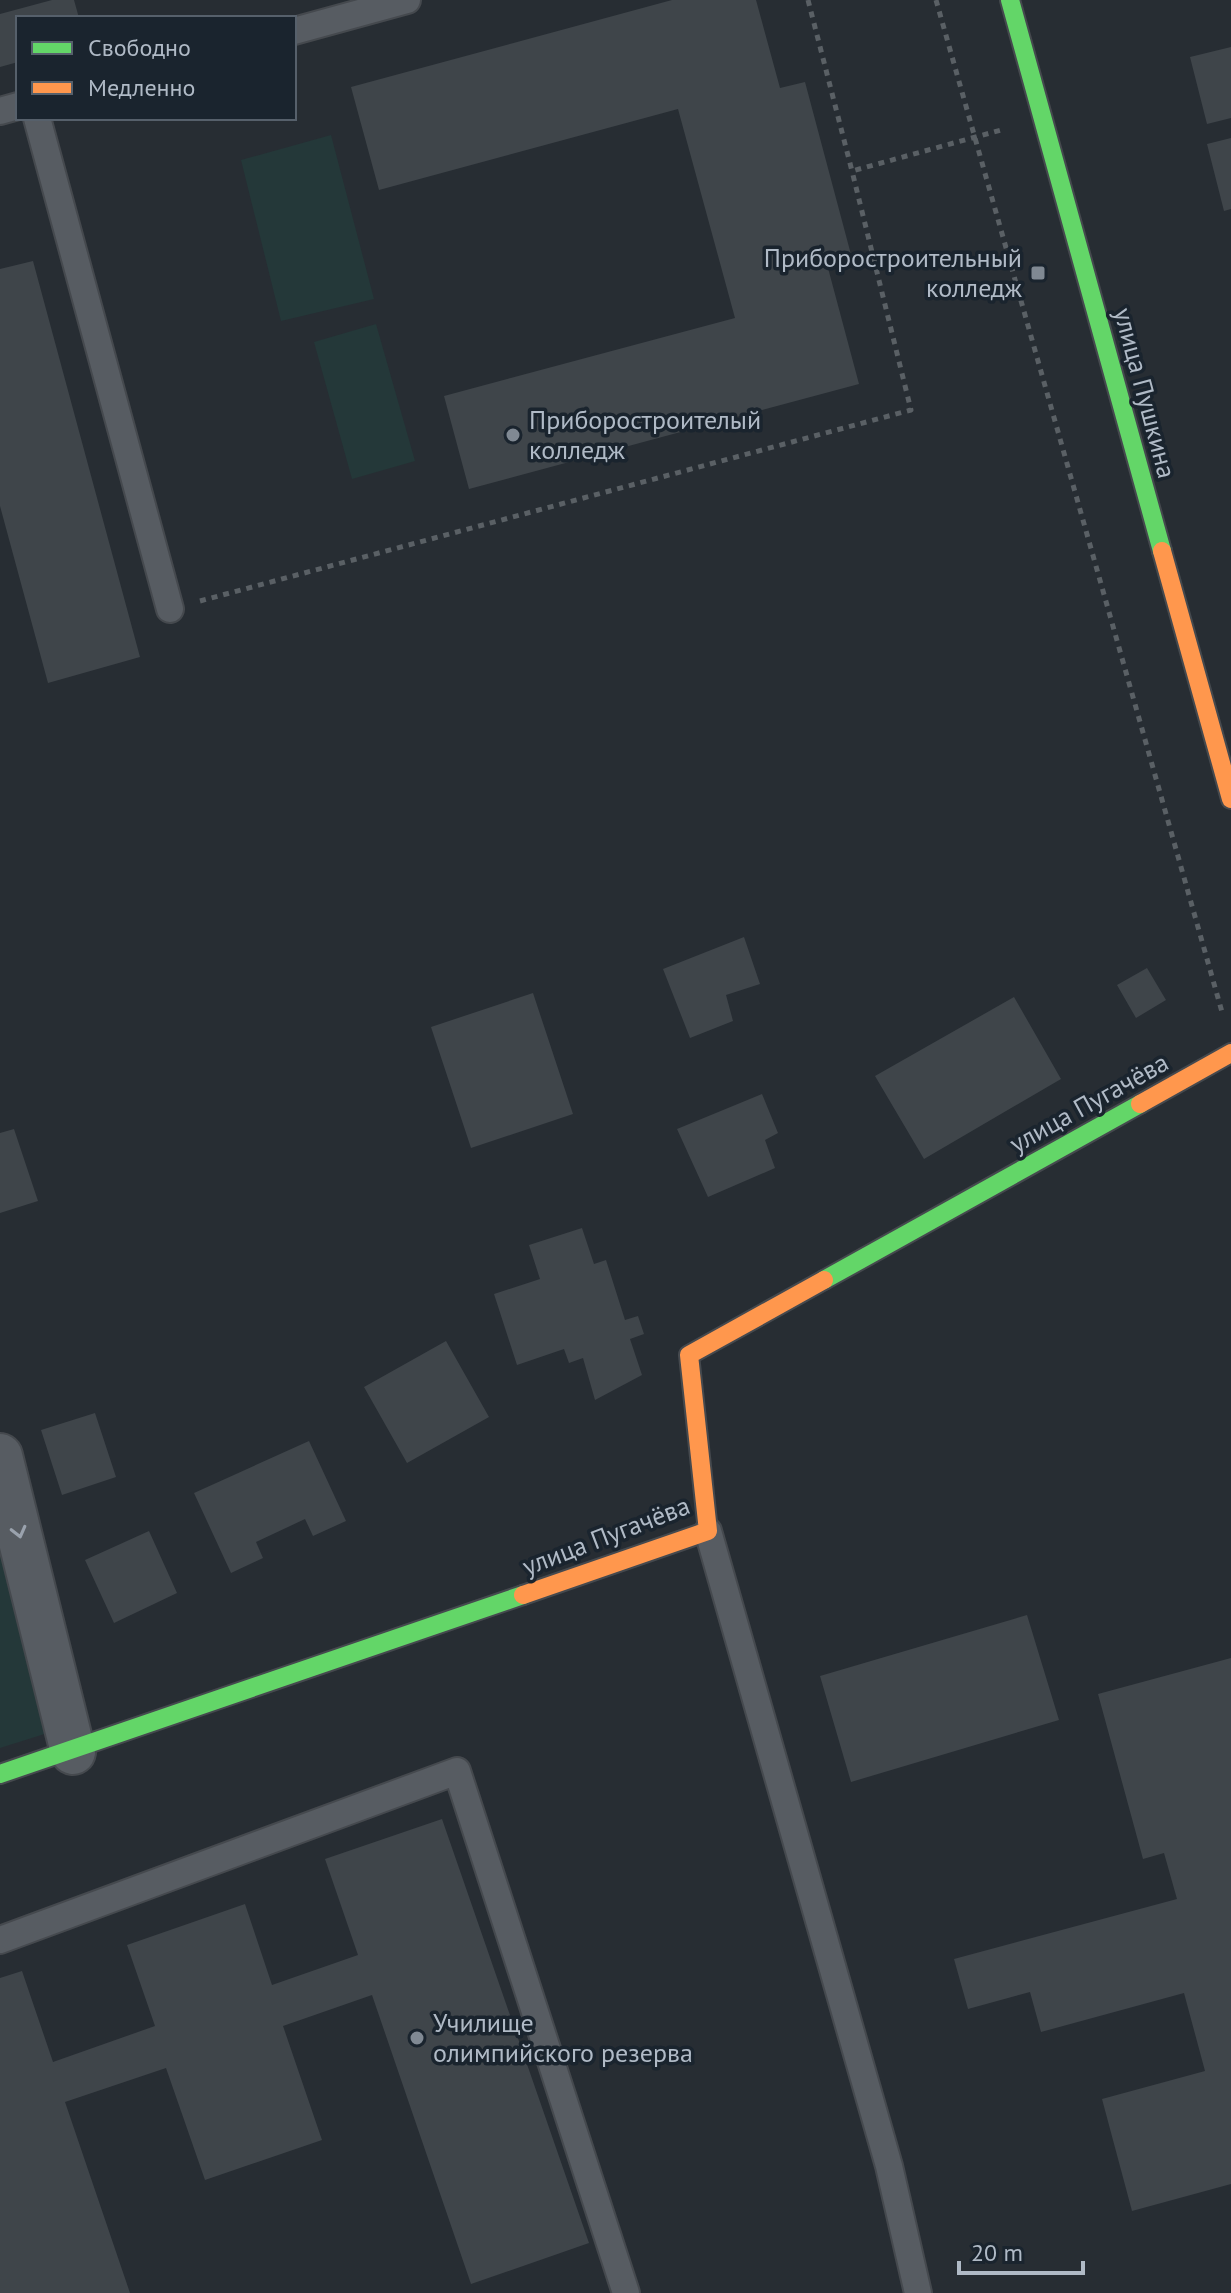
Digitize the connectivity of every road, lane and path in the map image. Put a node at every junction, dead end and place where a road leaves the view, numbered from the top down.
1 (407, 0) edge
2 (808, 0) edge
3 (936, 0) edge
4 (1010, 0) edge
5 (296, 30) edge
6 (1043, 119) junction
7 (38, 120) edge
8 (977, 137) junction
9 (852, 171) junction
10 (170, 609) joint
11 (1231, 799) edge
12 (1222, 1014) dead end
13 (1231, 1053) edge
14 (0, 1456) edge
15 (708, 1531) junction
16 (73, 1752) junction
17 (0, 1774) edge
18 (0, 1940) edge
19 (626, 2293) edge
20 (918, 2293) edge

1 - 5 lane
2 - 9 path
3 - 8 path
4 - 6 street, улица Пушкина
6 - 8 path
6 - 11 street, улица Пушкина
7 - 10 lane
8 - 9 path
8 - 12 path
9 - 10 path
13 - 15 street, улица Пугачёва
14 -> 16 street
15 - 16 street, улица Пугачёва
15 - 20 lane
16 - 17 street, улица Пугачёва
18 - 19 lane

